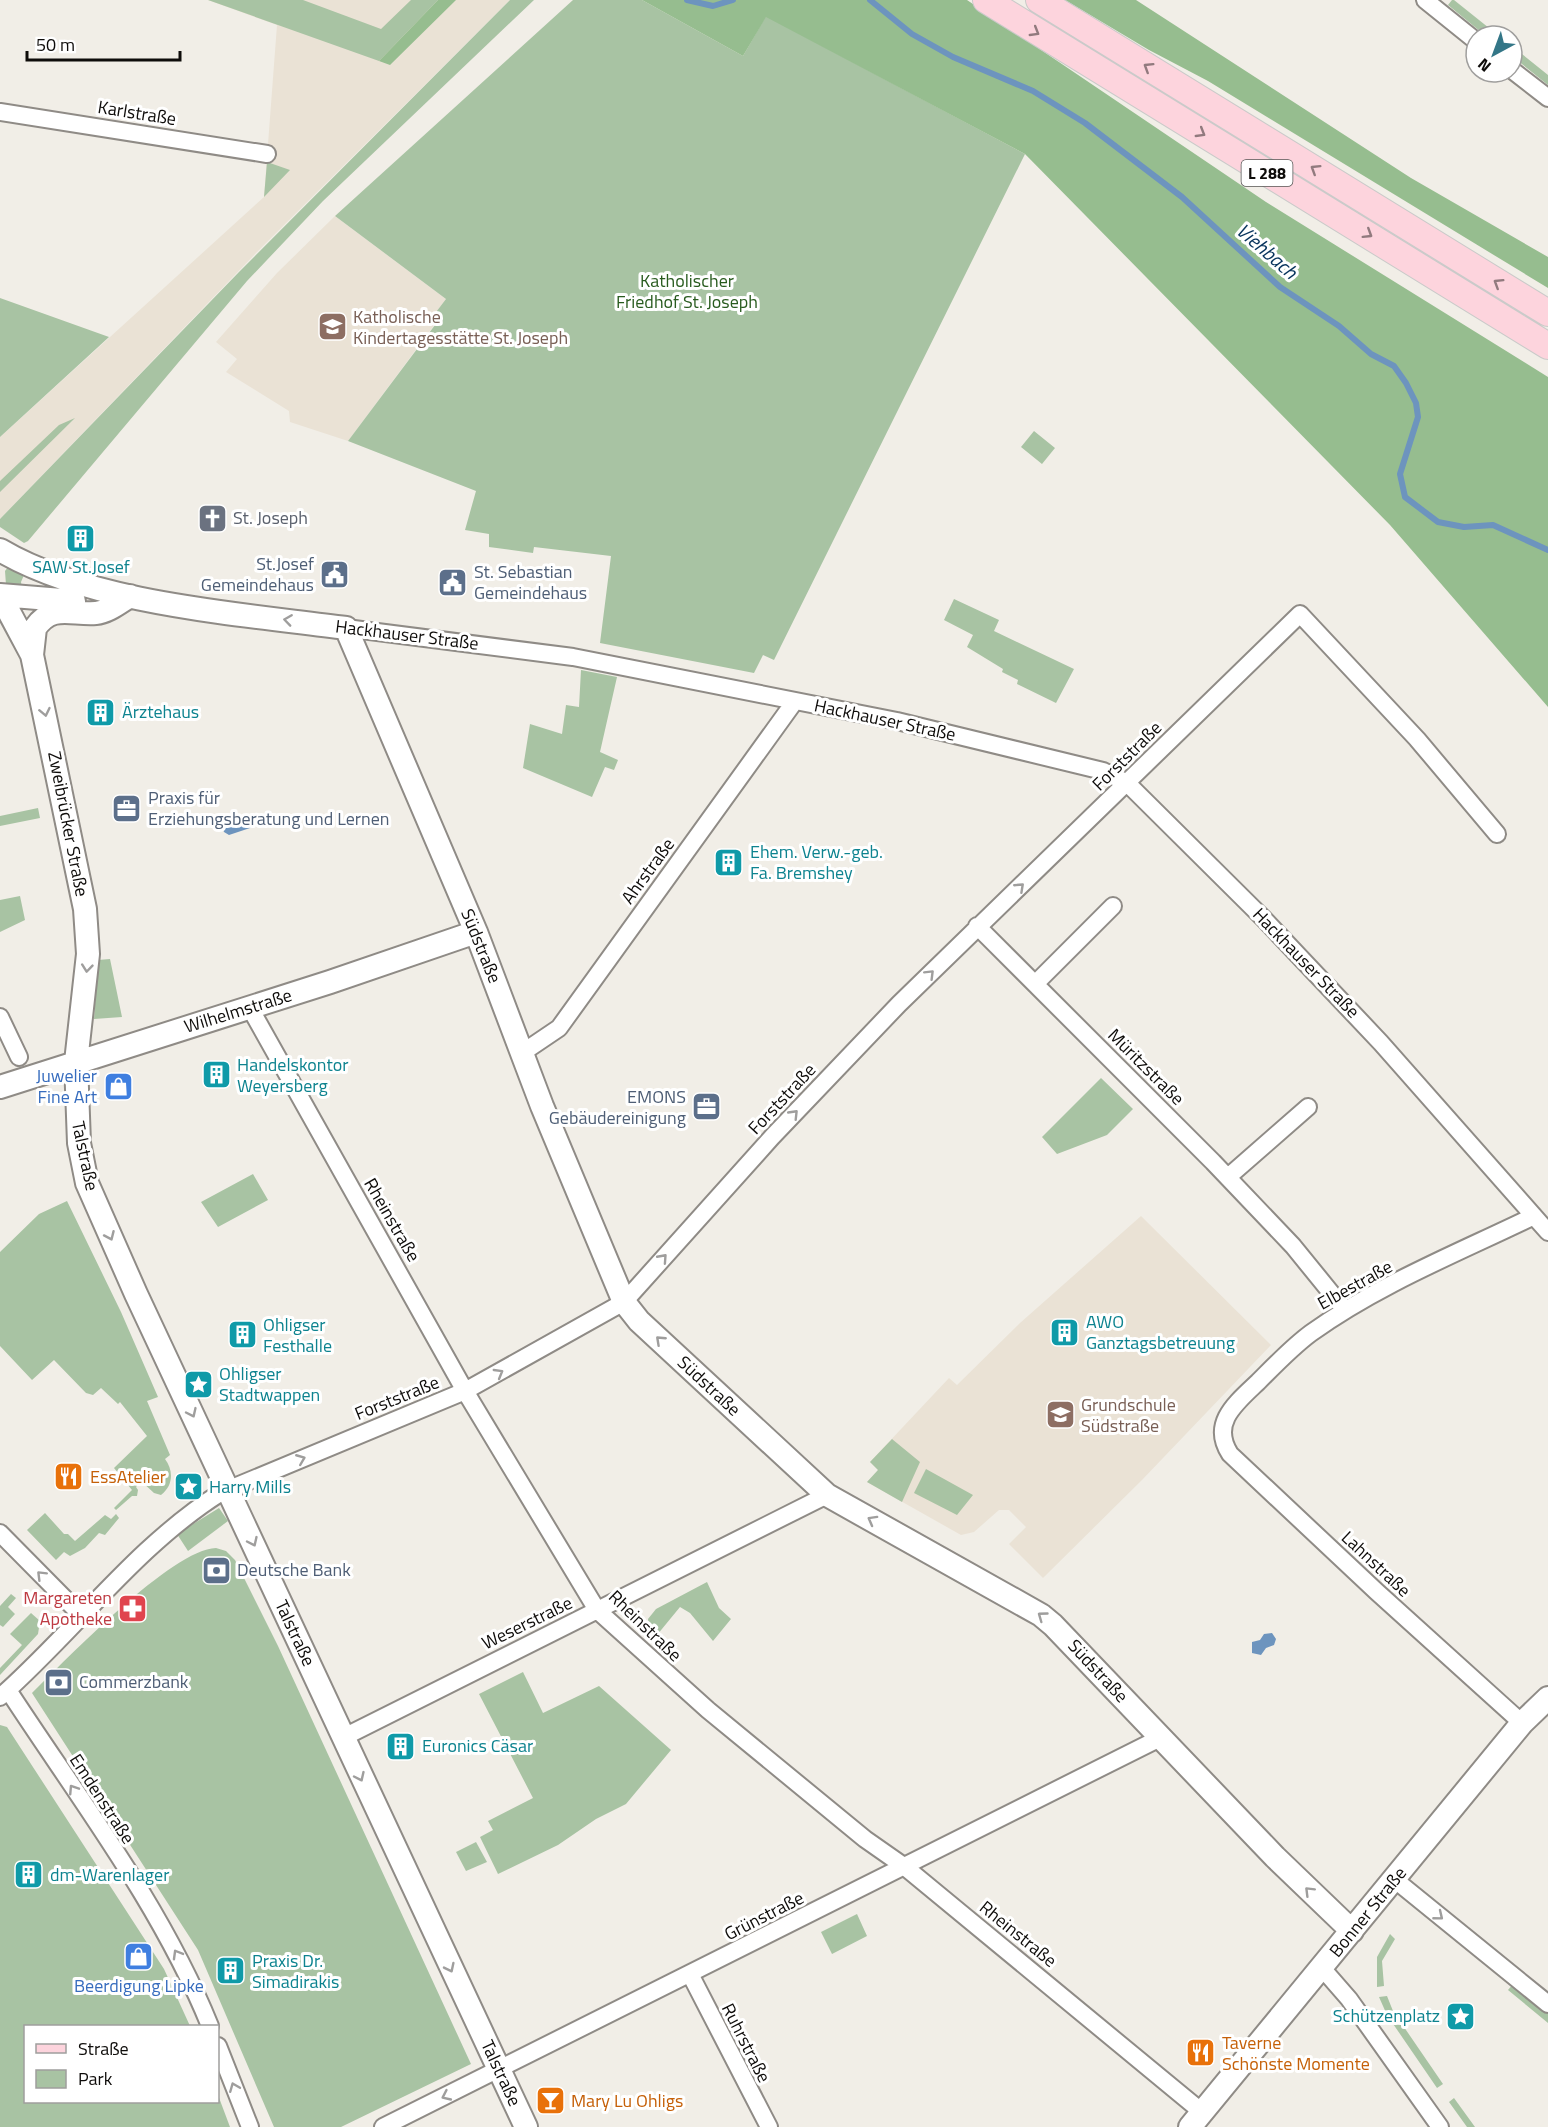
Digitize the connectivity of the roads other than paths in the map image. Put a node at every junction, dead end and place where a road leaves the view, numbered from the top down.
1 (986, 0) edge
2 (1039, 0) edge
3 (1425, 0) edge
4 (1464, 31) edge
5 (1524, 79) edge
6 (1548, 98) edge
7 (0, 112) edge
8 (267, 154) dead end
9 (1548, 313) edge
10 (1548, 346) edge
11 (6, 553) edge
12 (0, 595) edge
13 (122, 600) junction
14 (346, 628) junction
15 (32, 655) junction
16 (795, 701) junction
17 (1127, 783) junction
18 (1497, 834) dead end
19 (1113, 906) dead end
20 (977, 926) junction
21 (476, 932) junction
22 (1036, 983) junction
23 (250, 1008) junction
24 (0, 1017) edge
25 (522, 1053) junction
26 (19, 1057) dead end
27 (76, 1062) junction
28 (0, 1087) edge
29 (1308, 1107) dead end
30 (1228, 1178) junction
31 (1534, 1216) junction
32 (1548, 1232) edge
33 (624, 1302) junction
34 (1345, 1310) junction
35 (465, 1391) junction
36 (1222, 1424) joint
37 (228, 1489) junction
38 (827, 1495) junction
39 (0, 1533) edge
40 (597, 1610) junction
41 (82, 1616) junction
42 (4, 1694) edge
43 (1548, 1698) edge
44 (1522, 1723) junction
45 (1162, 1737) junction
46 (342, 1738) junction
47 (905, 1867) junction
48 (1394, 1879) junction
49 (1352, 1931) junction
50 (1322, 1968) junction
51 (690, 1974) junction
52 (1548, 2004) edge
53 (210, 2025) edge
54 (219, 2049) edge
55 (500, 2071) junction
56 (1196, 2119) edge
57 (250, 2127) edge
58 (383, 2127) edge
59 (526, 2127) edge
60 (769, 2127) edge
61 (1440, 2127) edge

1 -> 10 main road, L 288
9 -> 2 main road, L 288
3 - 4 street
5 - 6 street
7 - 8 street, Karlstraße
11 - 13 main road, Hackhauser Straße
12 - 13 main road
12 - 15 main road, Zweibrücker Straße
14 -> 13 main road, Hackhauser Straße
13 - 15 main road
14 - 16 street, Hackhauser Straße
14 - 21 main road, Südstraße
15 -> 27 main road, Zweibrücker Straße
16 - 17 street, Hackhauser Straße
16 - 25 street, Ahrstraße
17 - 18 street, Forststraße
20 -> 17 street, Forststraße
17 - 31 street, Hackhauser Straße
19 - 22 street
20 - 22 street, Müritzstraße
33 -> 20 street, Forststraße
21 - 23 main road, Wilhelmstraße
21 - 25 main road, Südstraße
22 - 30 street, Müritzstraße
23 - 27 main road, Wilhelmstraße
23 - 35 street, Rheinstraße
24 - 26 street
25 - 33 main road, Südstraße
27 - 28 main road, Wilhelmstraße
27 -> 37 main road, Talstraße
29 - 30 street
30 - 34 street, Müritzstraße
31 - 32 street, Hackhauser Straße
31 - 34 street, Elbestraße
35 -> 33 street, Forststraße
38 -> 33 main road, Südstraße
34 - 36 street, Elbestraße
37 -> 35 street, Forststraße
35 - 40 street, Rheinstraße
36 - 44 street, Lahnstraße
37 - 41 street, Forststraße
37 -> 46 main road, Talstraße
38 - 40 street, Weserstraße
45 -> 38 main road, Südstraße
41 -> 39 street
40 - 46 street, Weserstraße
40 - 47 street, Rheinstraße
41 - 42 street, Forststraße
53 -> 42 street, Emdenstraße
43 - 44 main road, Bonner Straße
44 - 48 main road, Bonner Straße
45 - 47 street, Grünstraße
49 -> 45 main road, Südstraße
46 -> 55 main road, Talstraße
47 - 51 street, Grünstraße
47 - 56 street, Rheinstraße
48 - 49 main road, Bonner Straße
48 -> 52 street
49 - 50 main road, Bonner Straße
50 - 56 main road, Bonner Straße
50 - 61 street
51 - 55 street, Grünstraße
51 - 60 street, Ruhrstraße
57 -> 54 street
55 -> 58 street, Grünstraße
55 - 59 main road, Talstraße

